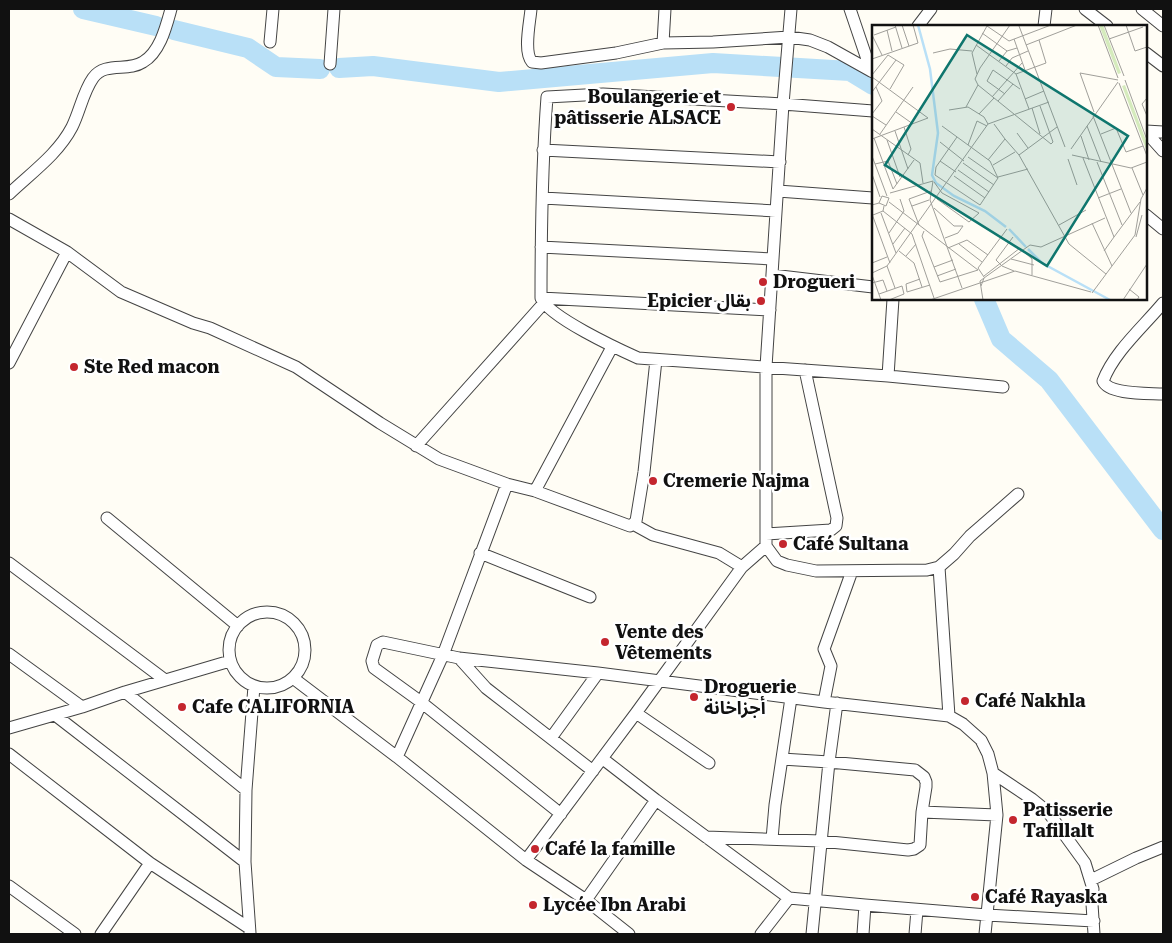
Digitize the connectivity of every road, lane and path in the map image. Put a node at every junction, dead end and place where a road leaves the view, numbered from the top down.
1 (171, 9) edge
2 (273, 9) edge
3 (334, 9) edge
4 (531, 9) edge
5 (665, 9) edge
6 (791, 9) edge
7 (931, 9) edge
8 (1046, 9) edge
9 (1085, 9) edge
10 (1142, 9) edge
11 (853, 10) edge
12 (919, 25) edge
13 (1044, 25) edge
14 (1107, 25) edge
15 (1163, 26) edge
16 (789, 37) junction
17 (270, 42) dead end
18 (663, 43) junction
19 (1147, 54) edge
20 (330, 64) dead end
21 (1163, 66) edge
22 (872, 71) edge
23 (783, 103) junction
24 (872, 111) edge
25 (1147, 132) edge
26 (1163, 132) edge
27 (1147, 133) edge
28 (543, 150) junction
29 (1163, 151) edge
30 (780, 162) junction
31 (778, 191) junction
32 (9, 194) edge
33 (543, 198) junction
34 (872, 198) edge
35 (776, 211) junction
36 (1147, 216) edge
37 (9, 219) edge
38 (1163, 229) edge
39 (541, 247) junction
40 (67, 252) junction
41 (773, 259) junction
42 (772, 275) junction
43 (872, 287) edge
44 (893, 300) edge
45 (542, 301) junction
46 (1163, 304) edge
47 (770, 310) junction
48 (612, 347) junction
49 (656, 360) junction
50 (9, 363) edge
51 (766, 367) junction
52 (805, 370) junction
53 (888, 376) junction
54 (1003, 387) dead end
55 (1163, 394) edge
56 (416, 446) junction
57 (507, 484) junction
58 (535, 491) junction
59 (1018, 494) dead end
60 (107, 518) dead end
61 (633, 524) junction
62 (766, 534) junction
63 (766, 546) junction
64 (480, 553) junction
65 (9, 562) edge
66 (742, 567) junction
67 (938, 567) junction
68 (852, 570) junction
69 (590, 597) dead end
70 (238, 626) junction
71 (9, 654) edge
72 (443, 655) junction
73 (459, 658) junction
74 (230, 661) junction
75 (598, 673) junction
76 (293, 678) junction
77 (165, 680) junction
78 (660, 682) junction
79 (254, 686) junction
80 (125, 692) junction
81 (791, 698) junction
82 (422, 702) junction
83 (824, 702) junction
84 (837, 703) junction
85 (82, 708) junction
86 (636, 713) junction
87 (55, 715) junction
88 (950, 716) junction
89 (9, 728) edge
90 (552, 738) junction
91 (9, 754) edge
92 (397, 757) junction
93 (603, 758) junction
94 (782, 759) junction
95 (829, 762) junction
96 (709, 763) dead end
97 (593, 771) junction
98 (992, 773) junction
99 (246, 790) junction
100 (656, 800) junction
101 (922, 812) junction
102 (561, 814) junction
103 (997, 815) junction
104 (706, 837) junction
105 (772, 839) junction
106 (820, 841) junction
107 (1163, 847) edge
108 (526, 860) junction
109 (245, 862) junction
110 (150, 863) junction
111 (1091, 880) junction
112 (9, 886) edge
113 (789, 898) junction
114 (586, 900) junction
115 (815, 900) junction
116 (865, 905) junction
117 (917, 910) junction
118 (987, 916) junction
119 (1094, 921) junction
120 (250, 931) edge
121 (75, 934) edge
122 (101, 934) edge
123 (629, 934) edge
124 (761, 934) edge
125 (812, 934) edge
126 (863, 934) edge
127 (915, 934) edge
128 (985, 934) edge
129 (1094, 934) edge

1 - 32 street
2 - 17 street
3 - 20 street
4 - 18 street
5 - 18 street
6 - 16 street
7 - 12 street
8 - 13 street
9 - 14 street
10 - 15 street
11 - 22 street
16 - 18 street
16 - 22 street
16 - 23 street
19 - 21 street
23 - 24 street
23 - 28 street
23 - 30 street
25 - 26 street
27 - 29 street
28 - 30 street
28 - 33 street
30 - 31 street
31 - 34 street
31 - 35 street
33 - 35 street
33 - 39 street
35 - 41 street
36 - 38 street
37 - 40 street
39 - 41 street
39 - 45 street
40 - 50 street
40 - 56 street
41 - 42 street
42 - 43 street
42 - 47 street
44 - 53 street
45 - 47 street
45 - 48 street
45 - 56 street
46 - 55 street
47 - 51 street
48 - 49 street
48 - 58 street
49 - 51 street
49 - 61 street
51 - 52 street
51 - 62 street
52 - 53 street
52 - 62 street
53 - 54 street
56 - 57 street
57 - 58 street
57 - 64 street
58 - 61 street
59 - 67 street
60 - 70 street
61 - 66 street
62 - 63 street
63 - 66 street
63 - 68 street
64 - 69 street
64 - 72 street
65 - 77 street
66 - 78 street
67 - 68 street
67 - 88 street
68 - 83 street
70 - 74 street
70 - 76 street
71 - 85 street
72 - 73 street
72 - 82 street
72 - 82 street
73 - 75 street
73 - 90 street
74 - 77 street
74 - 79 street
75 - 78 street
75 - 90 street
76 - 79 street
76 - 92 street
77 - 80 street
78 - 81 street
78 - 86 street
79 - 99 street
80 - 85 street
80 - 99 street
81 - 83 street
81 - 94 street
82 - 92 street
82 - 102 street
83 - 84 street
84 - 88 street
84 - 95 street
85 - 87 street
86 - 93 street
86 - 96 street
87 - 89 street
87 - 109 street
88 - 98 street
90 - 97 street
91 - 110 street
92 - 108 street
93 - 97 street
93 - 100 street
94 - 95 street
94 - 105 street
95 - 101 street
95 - 106 street
97 - 102 street
98 - 103 street
98 - 111 street
99 - 109 street
100 - 104 street
100 - 114 street
101 - 103 street
101 - 106 street
102 - 108 street
103 - 118 street
104 - 105 street
104 - 113 street
105 - 106 street
106 - 115 street
107 - 111 street
108 - 114 street
109 - 120 street
110 - 120 street
110 - 122 street
111 - 119 street
112 - 121 street
113 - 115 street
113 - 124 street
114 - 123 street
115 - 116 street
115 - 125 street
116 - 117 street
116 - 126 street
117 - 118 street
117 - 127 street
118 - 119 street
118 - 128 street
119 - 129 street

